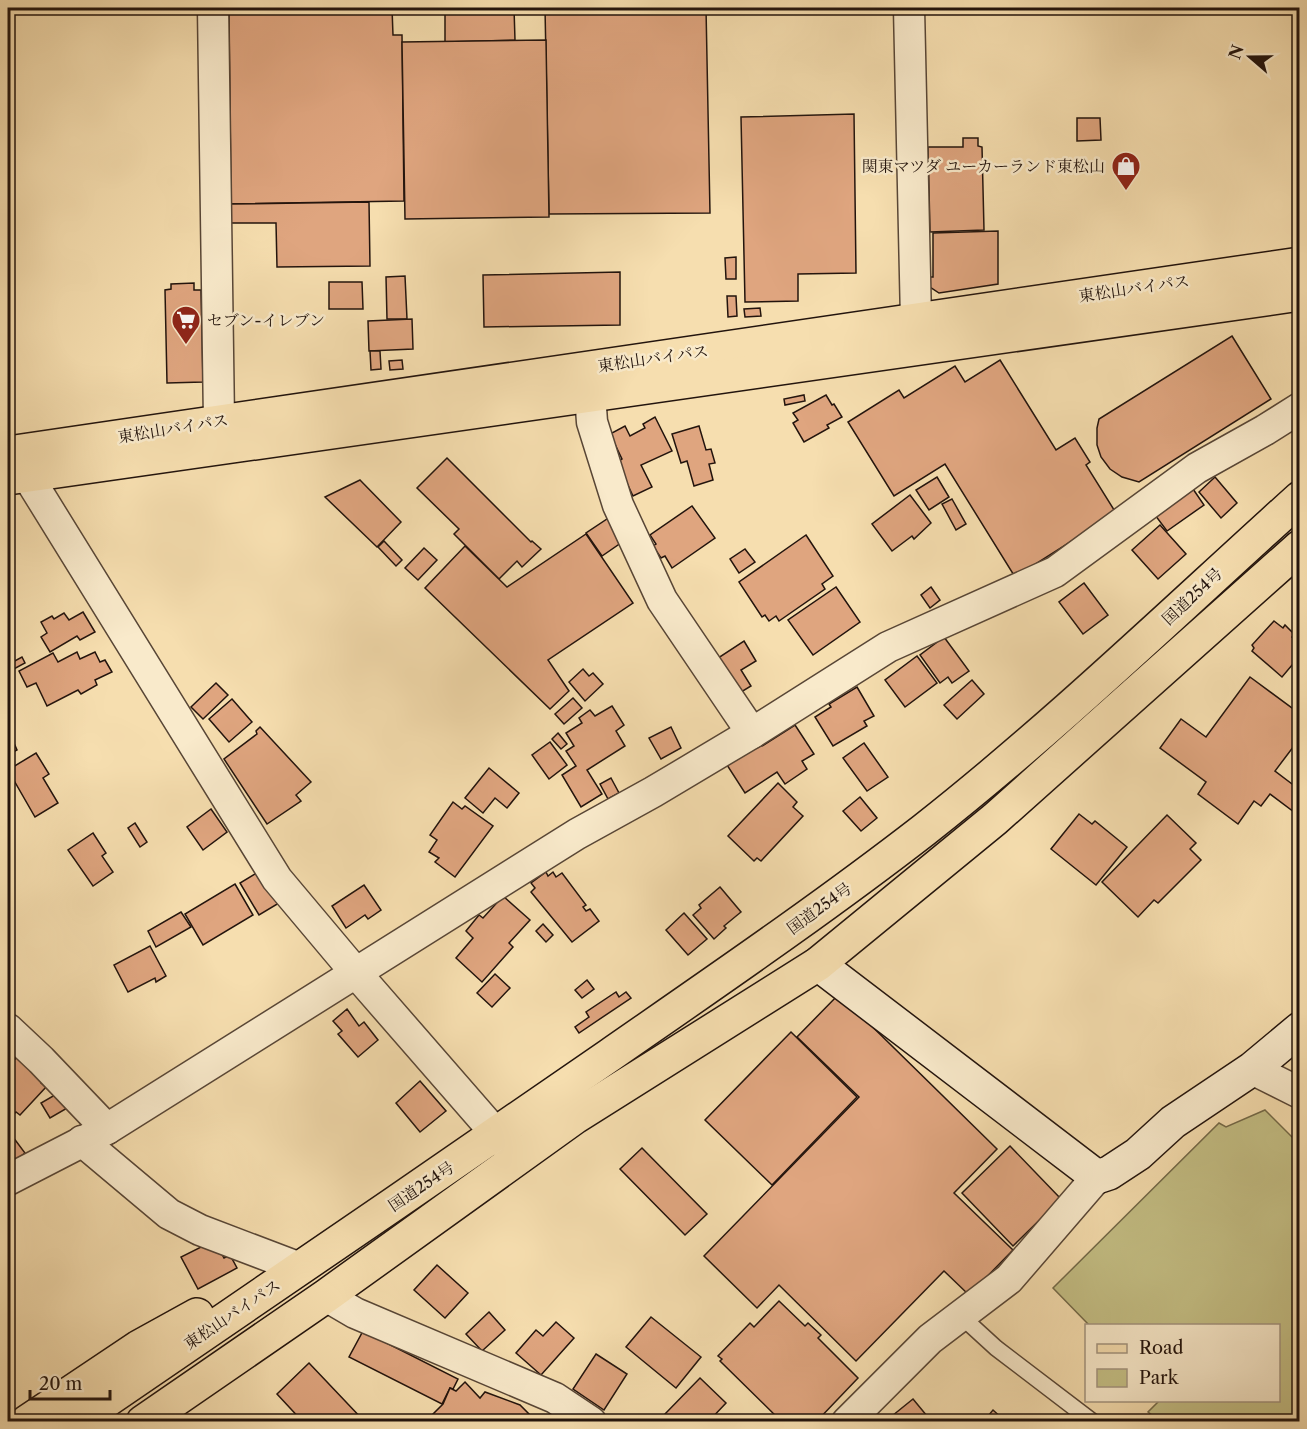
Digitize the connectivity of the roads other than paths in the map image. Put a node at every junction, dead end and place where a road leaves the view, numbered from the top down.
1 (213, 8) edge
2 (909, 8) edge
3 (1299, 264) edge
4 (1299, 294) edge
5 (916, 320) junction
6 (590, 394) junction
7 (1299, 408) edge
8 (219, 421) junction
9 (12, 465) edge
10 (1299, 498) edge
11 (1299, 547) edge
12 (752, 733) junction
13 (818, 964) junction
14 (356, 974) junction
15 (8, 1029) edge
16 (1299, 1029) edge
17 (1252, 1069) junction
18 (1299, 1093) edge
19 (496, 1134) junction
20 (95, 1135) junction
21 (517, 1159) junction
22 (1097, 1177) junction
23 (8, 1179) edge
24 (300, 1268) junction
25 (326, 1296) junction
26 (961, 1316) junction
27 (27, 1422) edge
28 (75, 1422) edge
29 (142, 1422) edge
30 (591, 1422) edge
31 (847, 1422) edge
32 (1093, 1422) edge

1 - 8 street
2 - 5 street
3 - 5 main road, 東松山バイパス
4 - 6 main road, 東松山バイパス
5 - 8 main road, 東松山バイパス
6 - 9 main road, 東松山バイパス
6 - 12 street
7 - 12 street
8 - 9 main road, 東松山バイパス
9 - 14 street
10 - 19 main road, 国道254号
11 - 13 main road, 国道254号
12 - 14 street
13 - 21 main road, 国道254号
13 - 22 street
14 - 19 street
14 - 20 street
15 - 20 street
16 - 17 street
17 - 18 street
17 - 22 street
19 - 21 street
19 - 24 main road, 国道254号
20 - 23 street
20 - 24 street
21 - 25 main road, 国道254号
22 - 26 street
24 - 27 main road
24 - 28 main road, 東松山バイパス
25 - 29 main road
25 - 30 street
26 - 31 street
26 - 32 lane

